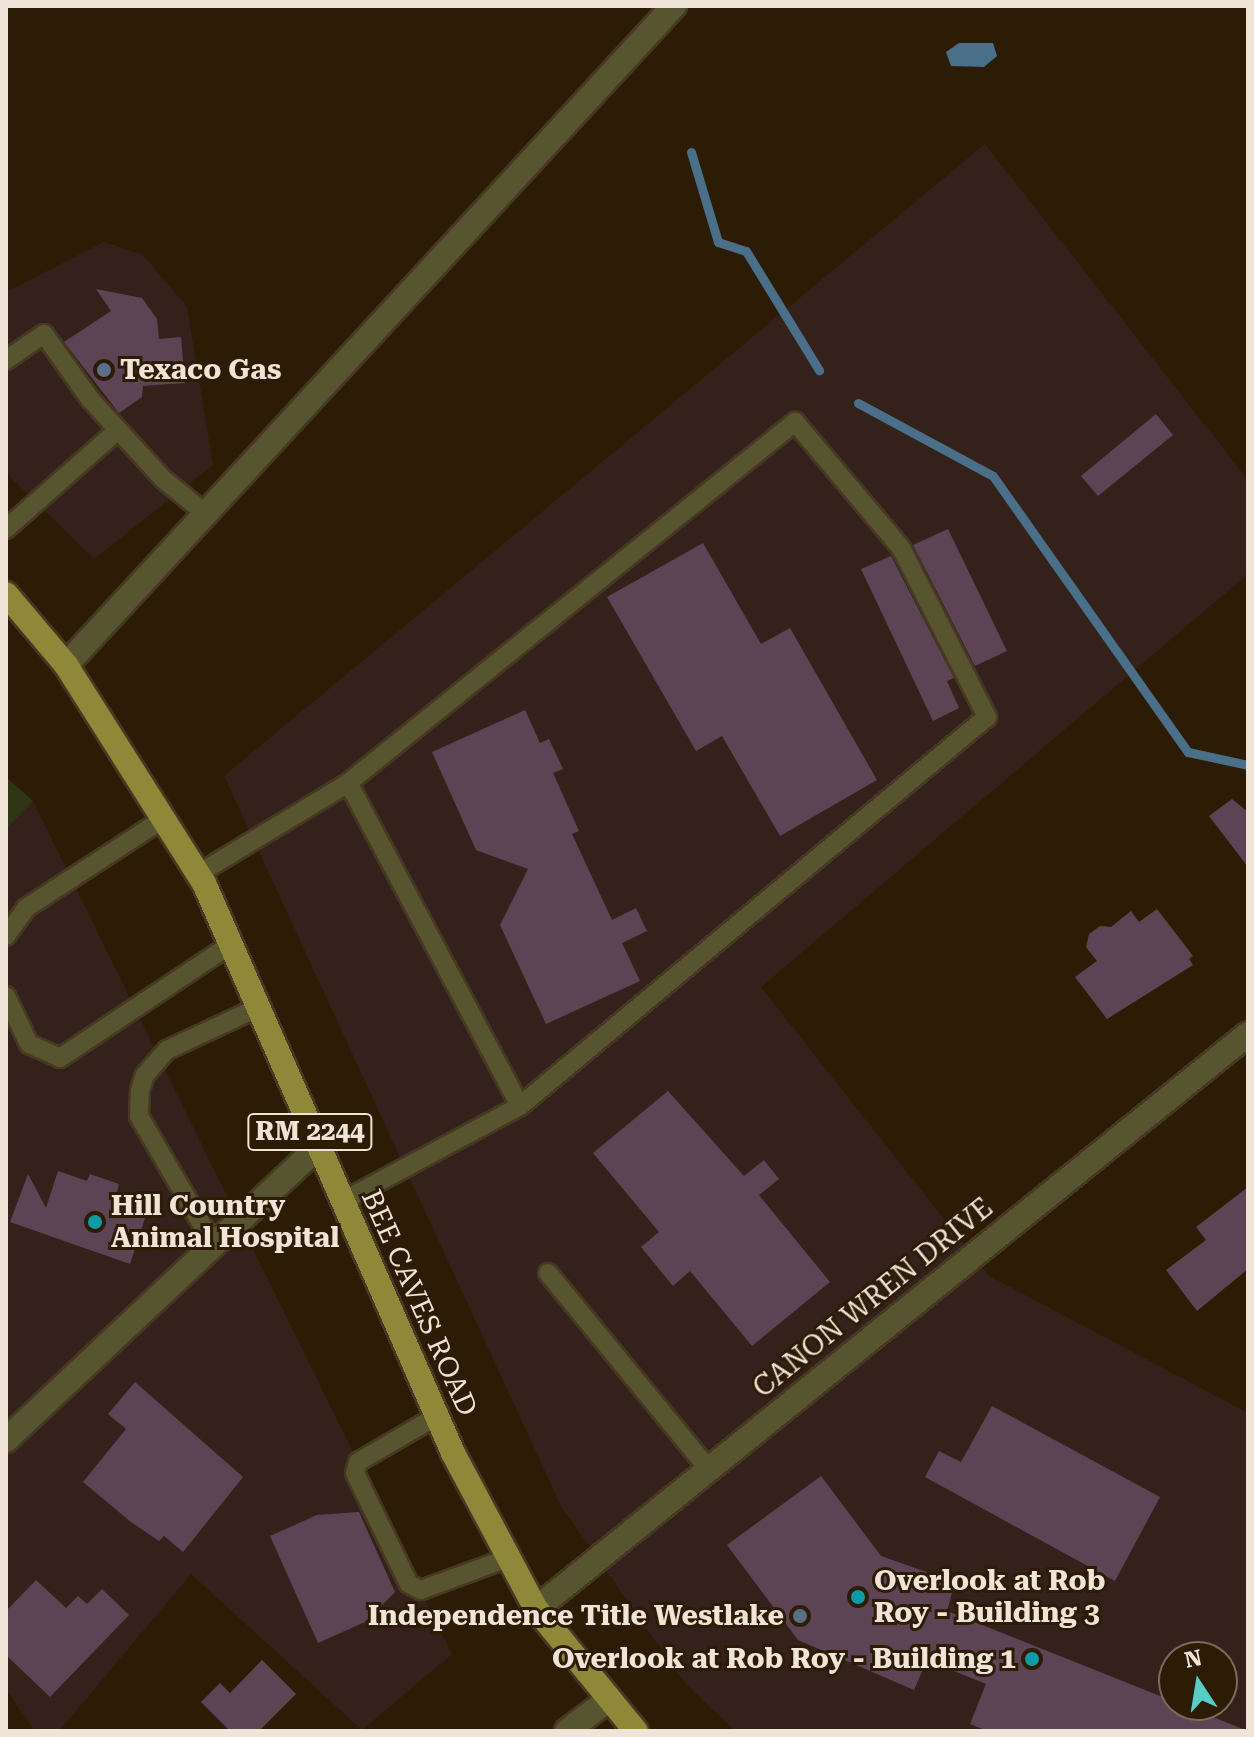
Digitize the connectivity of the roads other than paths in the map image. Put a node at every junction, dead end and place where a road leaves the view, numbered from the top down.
1 (674, 6) edge
2 (6, 360) edge
3 (118, 430) junction
4 (206, 514) junction
5 (6, 529) edge
6 (6, 594) edge
7 (66, 665) junction
8 (348, 783) junction
9 (163, 819) junction
10 (198, 874) junction
11 (6, 936) edge
12 (230, 945) junction
13 (6, 996) edge
14 (257, 1008) junction
15 (1248, 1034) edge
16 (520, 1106) junction
17 (317, 1148) junction
18 (341, 1202) junction
19 (214, 1245) junction
20 (548, 1273) dead end
21 (437, 1416) junction
22 (6, 1440) edge
23 (709, 1470) junction
24 (508, 1558) junction
25 (536, 1609) junction
26 (607, 1701) junction
27 (567, 1731) edge
28 (636, 1731) edge

1 - 4 street
2 - 3 lane
3 - 4 lane
3 - 5 lane
4 - 7 street
6 - 7 main road, BEE CAVES ROAD / RM 2244
7 - 9 main road, BEE CAVES ROAD / RM 2244
8 - 10 lane
8 - 16 lane
8 - 16 lane
9 - 10 main road, BEE CAVES ROAD / RM 2244
9 - 11 lane
10 - 12 main road, BEE CAVES ROAD / RM 2244
12 - 13 lane
12 - 14 main road, BEE CAVES ROAD / RM 2244
14 - 17 main road, BEE CAVES ROAD / RM 2244
14 - 19 lane
15 - 23 street, CANON WREN DRIVE
16 - 18 lane
17 - 18 main road, BEE CAVES ROAD / RM 2244
17 - 19 street
18 - 21 main road, BEE CAVES ROAD / RM 2244
19 - 22 street
20 - 23 lane
21 - 24 main road, BEE CAVES ROAD / RM 2244
21 - 24 lane
23 - 25 street, CANON WREN DRIVE
24 - 25 main road, BEE CAVES ROAD / RM 2244
25 - 26 main road, BEE CAVES ROAD / RM 2244
26 - 27 street
26 - 28 main road, BEE CAVES ROAD / RM 2244

